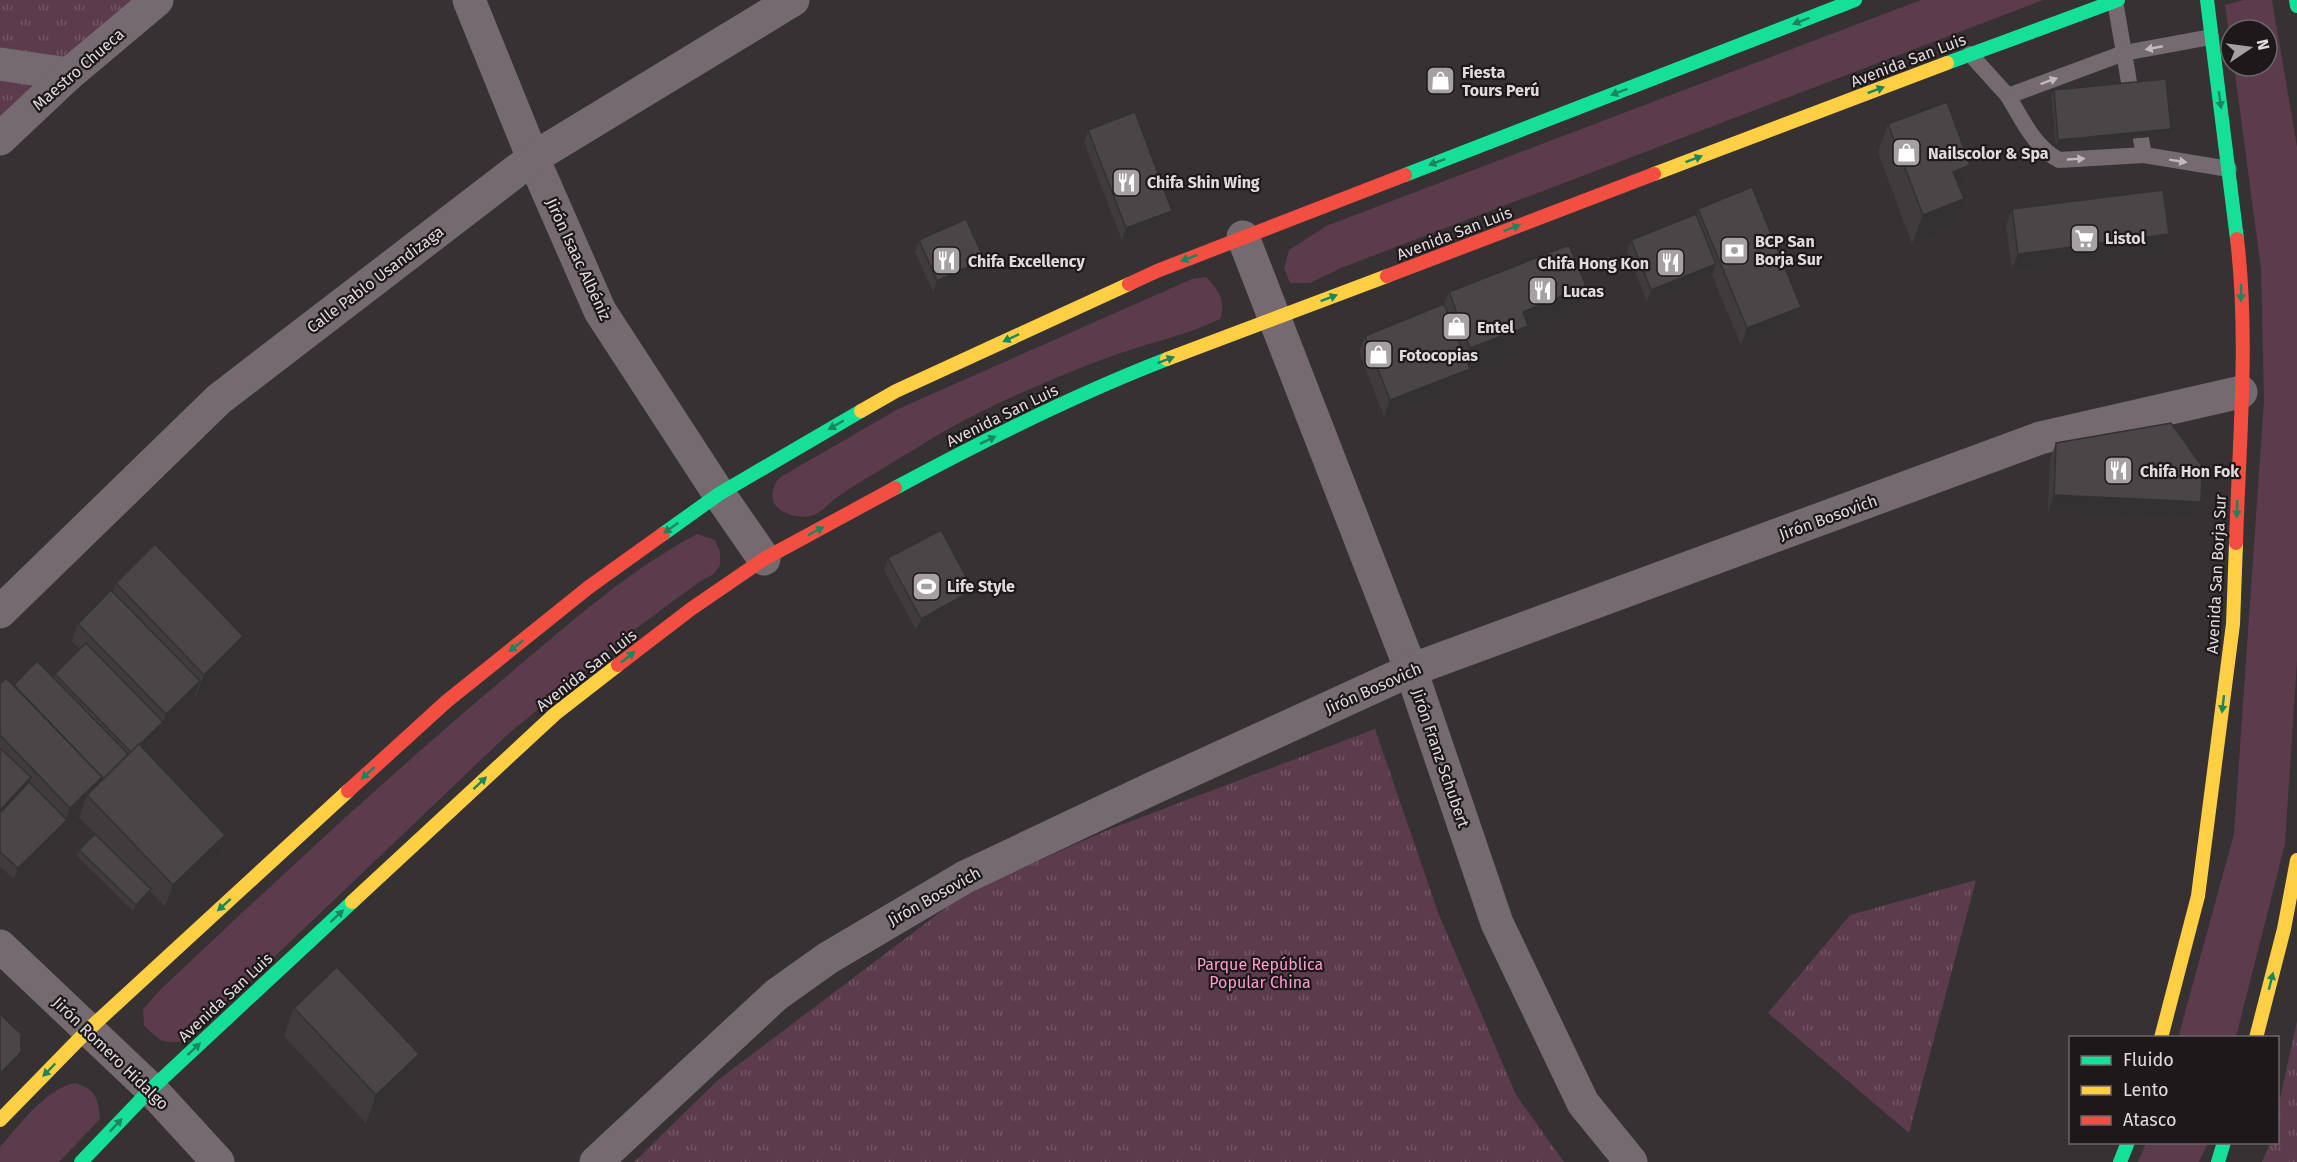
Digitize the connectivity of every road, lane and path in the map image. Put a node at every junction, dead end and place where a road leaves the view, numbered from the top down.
1 (157, 0) edge
2 (469, 0) edge
3 (792, 0) edge
4 (2207, 0) edge
5 (2296, 0) edge
6 (1851, 1) edge
7 (2117, 1) edge
8 (2297, 6) edge
9 (2211, 37) junction
10 (2124, 53) junction
11 (1970, 54) junction
12 (0, 64) edge
13 (69, 74) junction
14 (2130, 88) edge
15 (2008, 96) junction
16 (0, 139) edge
17 (2140, 139) edge
18 (2144, 155) junction
19 (533, 158) junction
20 (2229, 169) junction
21 (1243, 237) junction
22 (1275, 319) junction
23 (2241, 392) junction
24 (719, 494) junction
25 (764, 559) junction
26 (0, 612) edge
27 (1411, 670) junction
28 (2297, 860) edge
29 (0, 946) edge
30 (89, 1029) junction
31 (2162, 1036) edge
32 (2257, 1036) edge
33 (151, 1089) junction
34 (0, 1120) edge
35 (2128, 1144) edge
36 (2224, 1144) edge
37 (81, 1162) edge
38 (218, 1162) edge
39 (596, 1162) edge
40 (1631, 1162) edge
41 (2120, 1162) edge
42 (2218, 1162) edge

1 - 13 street, Maestro Chueca
2 - 19 street, Jirón Isaac Albéniz
3 - 19 street, Calle Pablo Usandizaga
4 - 9 main road, Avenida San Borja Sur
5 - 8 main road
6 -> 21 main road
7 - 10 lane
7 - 11 main road, Avenida San Luis
9 -> 10 lane
9 -> 20 main road, Avenida San Borja Sur
10 - 14 lane
15 -> 10 lane
11 - 15 lane
22 -> 11 main road, Avenida San Luis
12 - 13 street
13 - 16 street, Maestro Chueca
15 -> 18 lane
17 - 18 lane
18 -> 20 lane
19 - 24 street, Jirón Isaac Albéniz
19 - 26 street, Calle Pablo Usandizaga
20 -> 23 main road, Avenida San Borja Sur
21 - 22 street, Jirón Franz Schubert
21 -> 24 main road
25 -> 22 main road, Avenida San Luis
22 - 27 street, Jirón Franz Schubert
23 - 27 street, Jirón Bosovich
23 -> 31 main road, Avenida San Borja Sur
24 - 25 street, Jirón Isaac Albéniz
24 -> 30 main road
33 -> 25 main road, Avenida San Luis
27 - 39 street, Jirón Bosovich
27 - 40 street, Jirón Franz Schubert
32 -> 28 main road
29 - 30 street, Jirón Romero Hidalgo
30 - 33 street, Jirón Romero Hidalgo
30 -> 34 main road
37 -> 33 main road, Avenida San Luis
33 - 38 street, Jirón Romero Hidalgo
35 - 41 main road
36 - 42 main road

